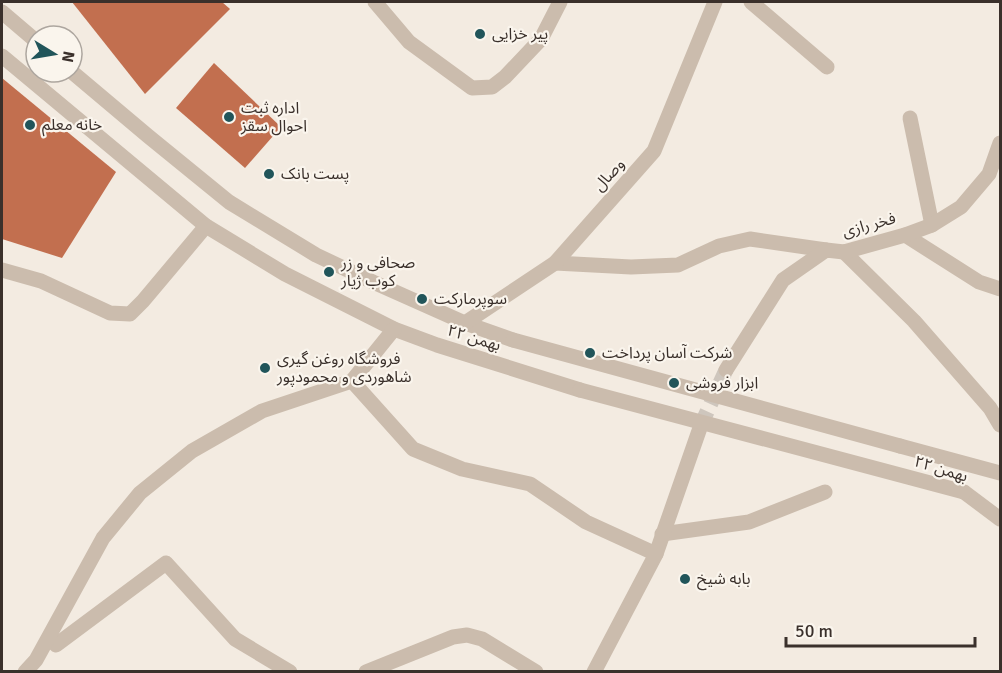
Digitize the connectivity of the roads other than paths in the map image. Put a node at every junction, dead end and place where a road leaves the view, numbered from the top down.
1 (375, 2) edge
2 (560, 2) edge
3 (715, 2) edge
4 (751, 2) edge
5 (2, 12) edge
6 (24, 31) edge
7 (2, 56) edge
8 (827, 67) dead end
9 (84, 82) edge
10 (910, 118) dead end
11 (1000, 143) edge
12 (932, 225) junction
13 (206, 226) junction
14 (905, 235) junction
15 (826, 250) junction
16 (844, 252) junction
17 (555, 262) junction
18 (2, 270) edge
19 (1000, 289) edge
20 (465, 322) junction
21 (394, 329) junction
22 (726, 370) tunnel mouth
23 (352, 381) junction
24 (1000, 424) edge
25 (701, 425) tunnel mouth
26 (1000, 473) edge
27 (825, 492) dead end
28 (1000, 519) edge
29 (663, 534) junction
30 (656, 554) junction
31 (56, 645) dead end
32 (25, 672) edge
33 (290, 672) edge
34 (366, 672) edge
35 (536, 672) edge
36 (594, 672) edge

1 - 2 street
3 - 17 street, وصال
4 - 8 street
5 - 6 street
7 - 13 street, ۲۲ بهمن
9 - 20 street, ۲۲ بهمن
10 - 12 street
11 - 12 street, فخر رازی
12 - 14 street, فخر رازی
13 - 18 street
13 - 21 street, ۲۲ بهمن
14 - 16 street, فخر رازی
14 - 19 street
15 - 16 street, فخر رازی
15 - 17 street
15 - 22 street, فخر رازی
16 - 24 street
17 - 20 street, وصال
20 - 26 street, ۲۲ بهمن, bridge
21 - 23 street
21 - 28 street, ۲۲ بهمن, bridge
23 - 30 street
23 - 32 street
25 - 29 street
27 - 29 street
29 - 30 street
30 - 36 street
31 - 33 street
34 - 35 street

